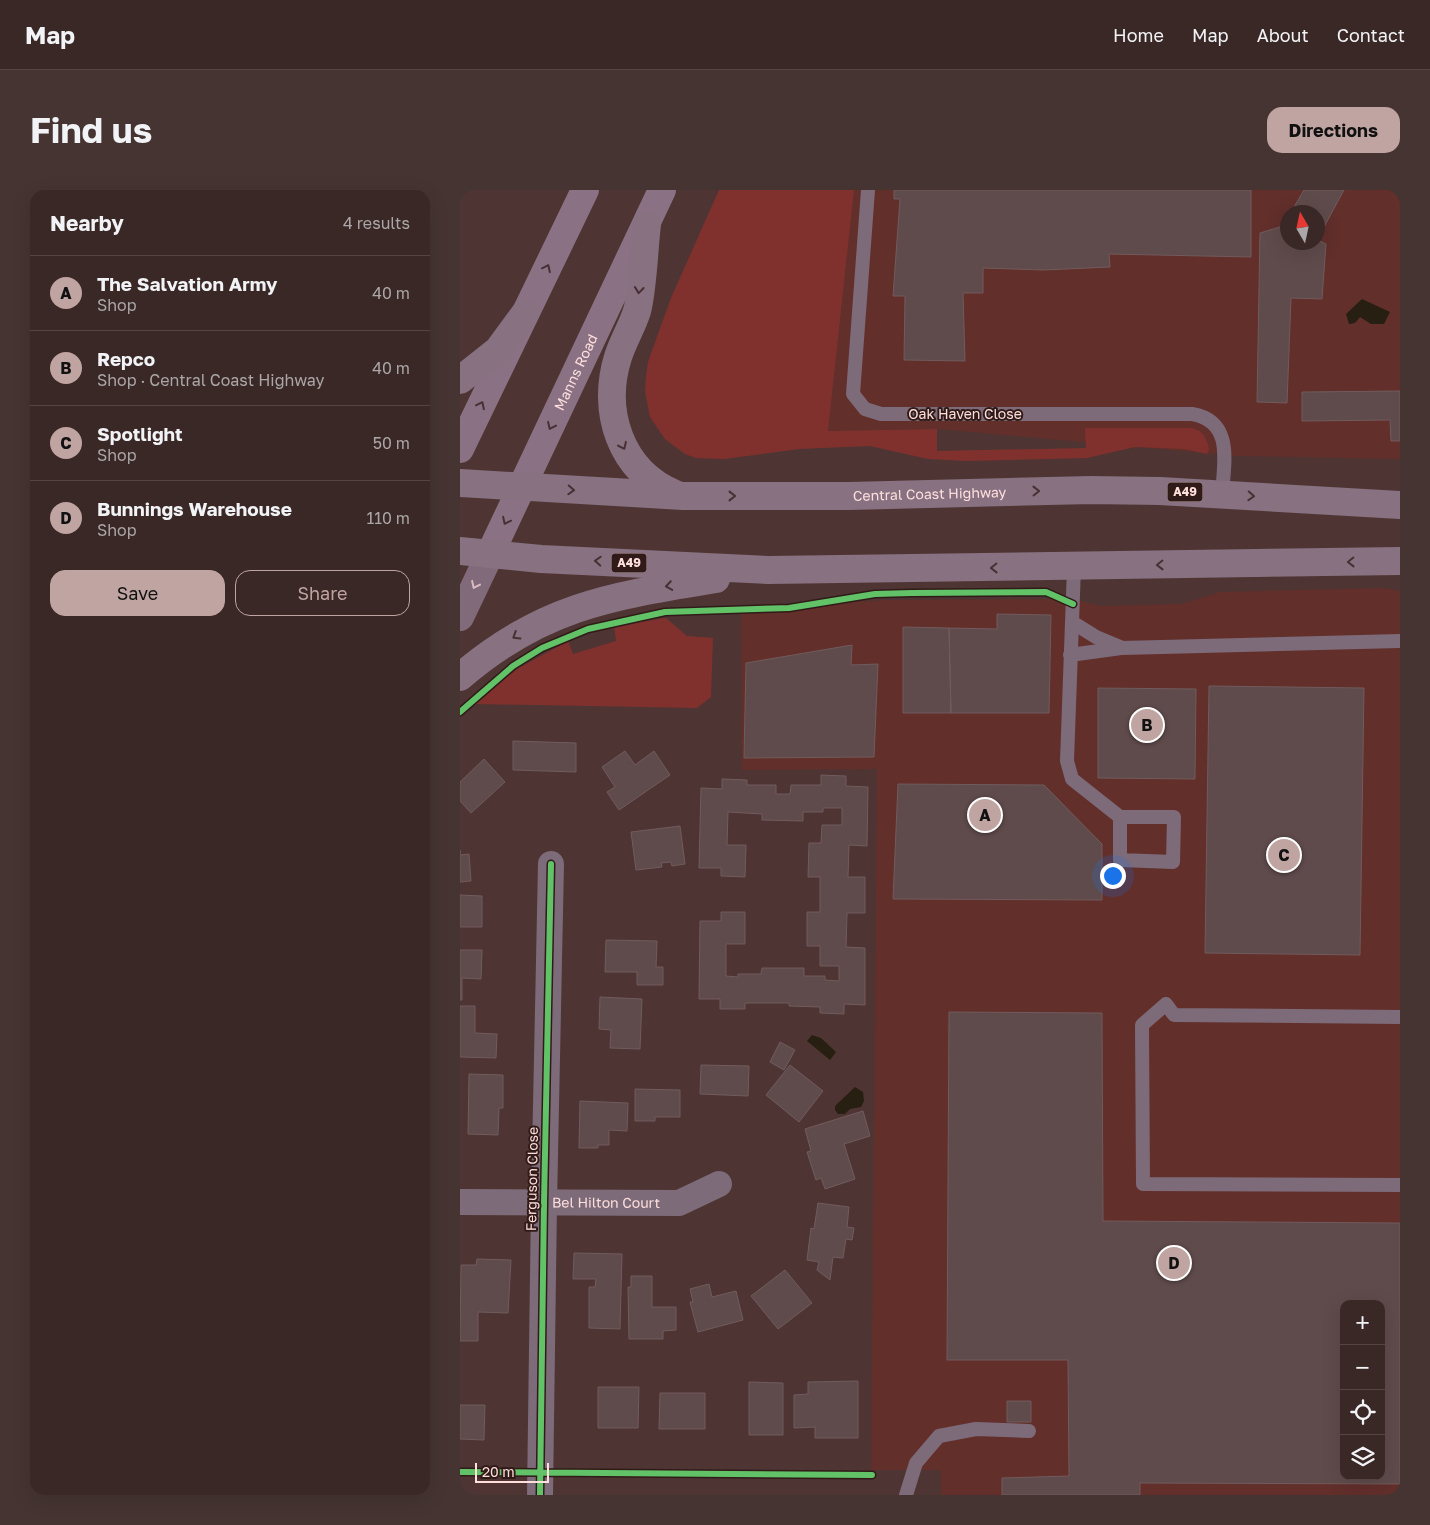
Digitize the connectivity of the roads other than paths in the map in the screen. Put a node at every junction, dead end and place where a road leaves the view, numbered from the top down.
1 (585, 190) edge
2 (662, 190) edge
3 (868, 190) edge
4 (647, 224) junction
5 (526, 312) junction
6 (460, 380) edge
7 (460, 450) edge
8 (460, 483) edge
9 (522, 488) junction
10 (1222, 494) junction
11 (683, 496) junction
12 (1400, 505) edge
13 (460, 551) edge
14 (490, 554) junction
15 (1400, 561) edge
16 (1074, 567) junction
17 (769, 570) junction
18 (460, 617) edge
19 (1072, 622) junction
20 (1400, 641) edge
21 (1121, 648) junction
22 (1070, 655) junction
23 (460, 677) edge
24 (1120, 817) junction
25 (551, 864) dead end
26 (1400, 1017) edge
27 (719, 1184) dead end
28 (1400, 1184) edge
29 (460, 1202) edge
30 (544, 1204) junction
31 (1029, 1431) dead end
32 (540, 1495) edge
33 (906, 1495) edge

5 -> 1 main road
2 - 4 main road, Manns Road
3 - 10 lane, Oak Haven Close
4 -> 9 main road, Manns Road
4 -> 11 highway
5 - 6 highway
7 -> 5 main road
8 - 9 highway, Central Coast Highway / A49
9 -> 11 highway, Central Coast Highway / A49
9 -> 14 main road, Manns Road
11 -> 10 highway, Central Coast Highway / A49
10 -> 12 highway, Central Coast Highway / A49
13 - 14 highway, A49
17 -> 14 highway, A49
14 -> 18 main road
15 -> 16 highway, A49
16 -> 17 highway, A49
16 - 19 lane
17 -> 23 highway
19 - 21 lane
19 - 22 lane
20 - 21 lane
21 - 22 lane
22 - 24 lane
24 - 24 lane
25 - 30 street, Ferguson Close
26 - 28 lane
27 - 30 street, Bel Hilton Court
29 - 30 street, Bel Hilton Court
30 - 32 street, Ferguson Close
31 - 33 lane

